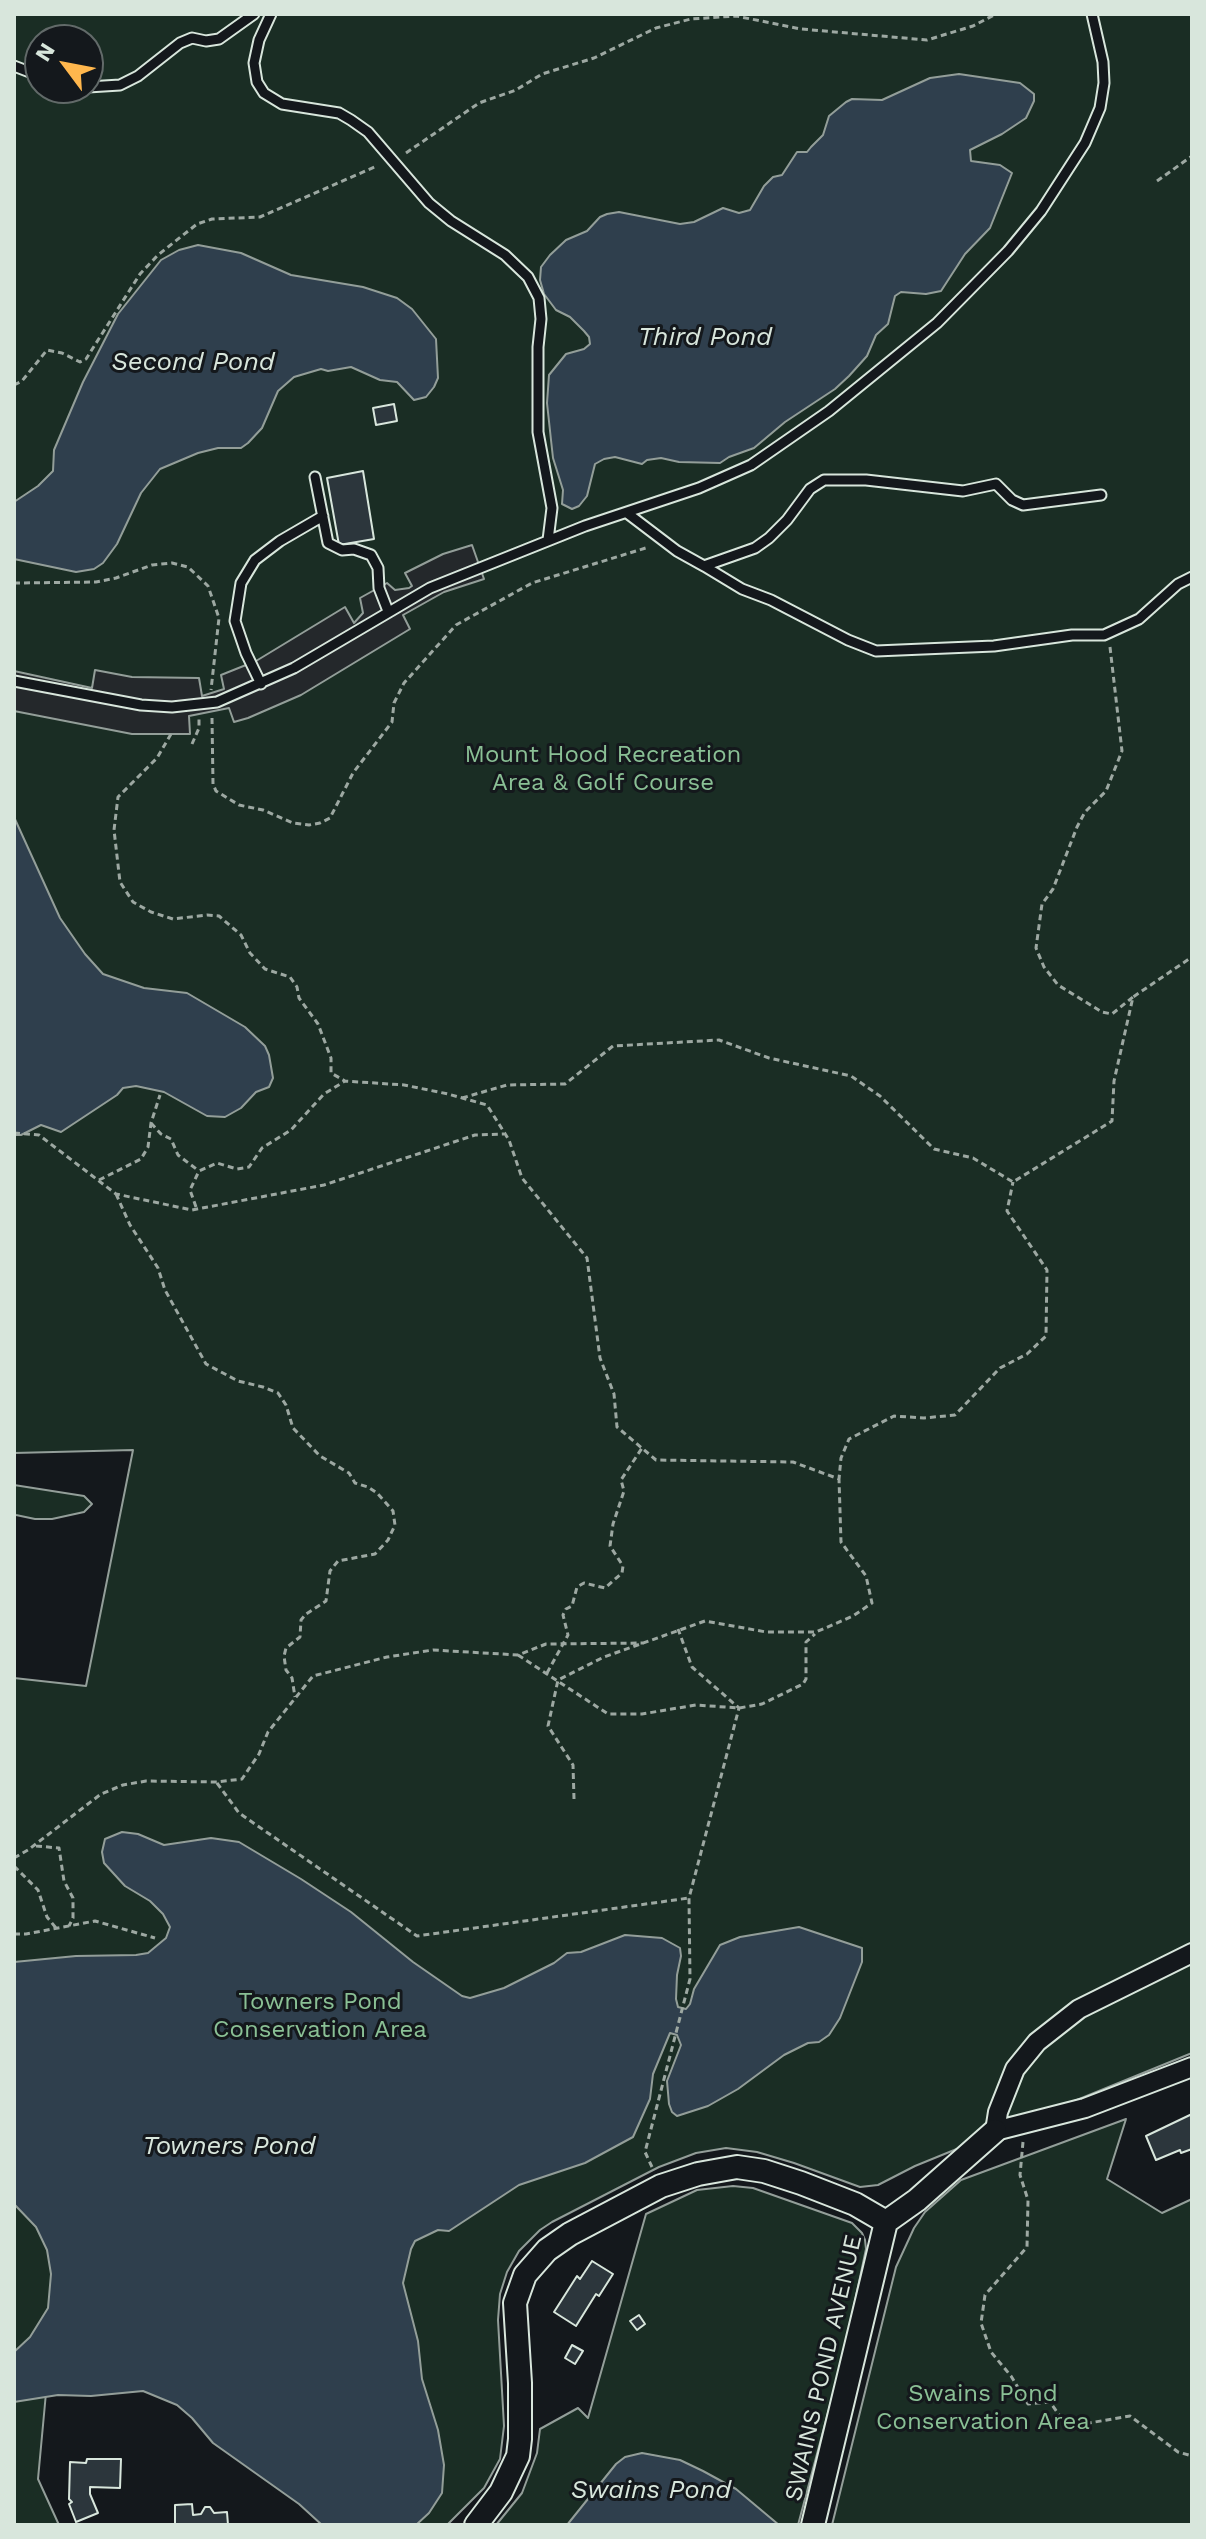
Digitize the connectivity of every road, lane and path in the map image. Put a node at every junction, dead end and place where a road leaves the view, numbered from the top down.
1 (254, 14) edge
2 (271, 14) edge
3 (996, 14) edge
4 (1092, 14) edge
5 (104, 86) edge
6 (1192, 156) edge
7 (390, 159) junction
8 (1157, 181) dead end
9 (14, 385) edge
10 (315, 477) dead end
11 (1101, 495) dead end
12 (627, 513) junction
13 (323, 516) junction
14 (548, 540) junction
15 (704, 566) junction
16 (1192, 577) edge
17 (388, 611) junction
18 (1108, 633) junction
19 (14, 681) edge
20 (261, 684) junction
21 (198, 715) dead end
22 (171, 734) dead end
23 (192, 744) dead end
24 (1192, 957) edge
25 (1133, 997) junction
26 (345, 1081) junction
27 (160, 1095) dead end
28 (461, 1098) junction
29 (151, 1123) junction
30 (14, 1133) edge
31 (504, 1134) junction
32 (199, 1171) junction
33 (99, 1180) junction
34 (1013, 1182) junction
35 (116, 1194) junction
36 (197, 1208) junction
37 (642, 1448) junction
38 (839, 1479) junction
39 (678, 1629) junction
40 (816, 1632) junction
41 (562, 1643) junction
42 (644, 1643) junction
43 (518, 1655) junction
44 (547, 1673) junction
45 (558, 1680) junction
46 (295, 1697) junction
47 (739, 1708) junction
48 (217, 1782) junction
49 (574, 1799) dead end
50 (33, 1846) junction
51 (14, 1858) edge
52 (14, 1866) edge
53 (689, 1898) junction
54 (69, 1926) junction
55 (56, 1928) junction
56 (14, 1934) edge
57 (155, 1938) dead end
58 (1192, 1953) edge
59 (1192, 2067) edge
60 (1004, 2129) junction
61 (645, 2152) dead end
62 (886, 2222) junction
63 (1192, 2456) edge
64 (476, 2525) edge
65 (813, 2525) edge

1 - 5 lane
2 - 7 lane
3 - 7 path
4 - 12 lane
6 - 8 path
7 - 9 path
7 - 14 lane
10 - 13 lane
11 - 15 lane
12 - 14 lane
12 - 15 lane
13 - 17 lane
13 - 20 lane
14 - 17 lane
15 - 18 lane
16 - 18 lane
17 - 20 lane
18 - 25 path
19 - 20 lane
21 - 23 path
22 - 26 path
24 - 25 path
25 - 34 path
26 - 28 path
26 - 32 path
27 - 29 path
28 - 31 path
28 - 34 path
29 - 32 path
29 - 33 path
30 - 33 path
31 - 36 path
31 - 37 path
32 - 36 path
33 - 35 path
34 - 38 path
35 - 36 path
35 - 46 path
37 - 38 path
37 - 41 path
38 - 40 path
39 - 40 path
39 - 42 path
39 - 47 path
40 - 47 path
41 - 42 path
41 - 43 path
41 - 44 path
42 - 45 path
43 - 44 path
43 - 46 path
44 - 45 path
45 - 47 path
45 - 49 path
46 - 48 path
47 - 53 path
48 - 50 path
48 - 53 path
50 - 51 path
50 - 54 path
52 - 55 path
53 - 61 path
54 - 55 path
54 - 57 path
55 - 56 path
58 - 60 street
59 - 60 street
60 - 62 street, SWAINS POND AVENUE
60 - 63 path
62 - 64 street, SWAINS POND AVENUE
62 - 65 street, SWAINS POND AVENUE

